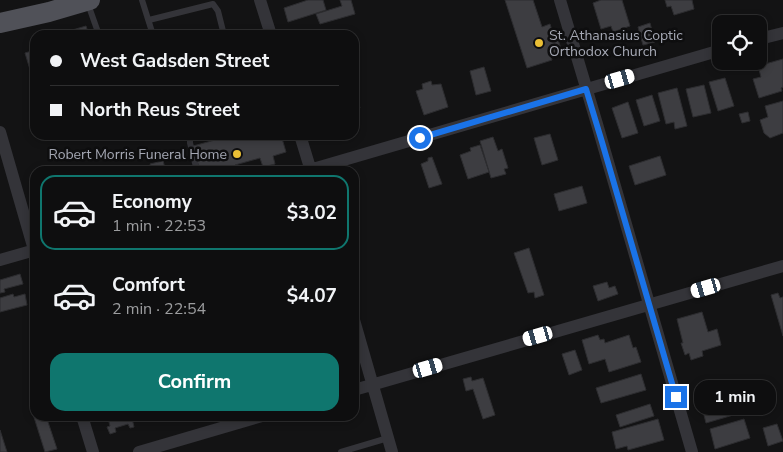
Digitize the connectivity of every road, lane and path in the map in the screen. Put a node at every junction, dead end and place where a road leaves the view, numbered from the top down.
1 (88, 0) edge
2 (142, 0) edge
3 (260, 0) edge
4 (560, 0) edge
5 (149, 20) junction
6 (0, 23) edge
7 (97, 30) edge
8 (152, 30) edge
9 (223, 30) edge
10 (269, 30) edge
11 (783, 32) edge
12 (767, 37) edge
13 (712, 53) edge
14 (586, 89) junction
15 (0, 132) edge
16 (190, 140) edge
17 (301, 140) edge
18 (196, 166) edge
19 (308, 166) edge
20 (326, 166) edge
21 (30, 234) edge
22 (30, 252) edge
23 (0, 260) edge
24 (783, 266) edge
25 (649, 305) junction
26 (359, 338) edge
27 (372, 384) junction
28 (359, 388) edge
29 (84, 421) edge
30 (245, 421) edge
31 (388, 438) junction
32 (93, 452) edge
33 (139, 452) edge
34 (341, 452) edge
35 (392, 452) edge
36 (692, 452) edge

1 - 6 main road
1 - 7 lane
2 - 5 lane
3 - 10 street
4 - 14 street
5 - 8 lane
5 - 9 lane
11 - 12 street
13 - 14 street
14 - 20 street
14 - 25 street
15 - 21 street
16 - 18 lane
17 - 19 street
22 - 23 street
24 - 25 street
25 - 27 street
25 - 36 street
26 - 27 street
27 - 28 street
27 - 31 street
29 - 32 street
30 - 33 street
31 - 34 lane
31 - 35 street

